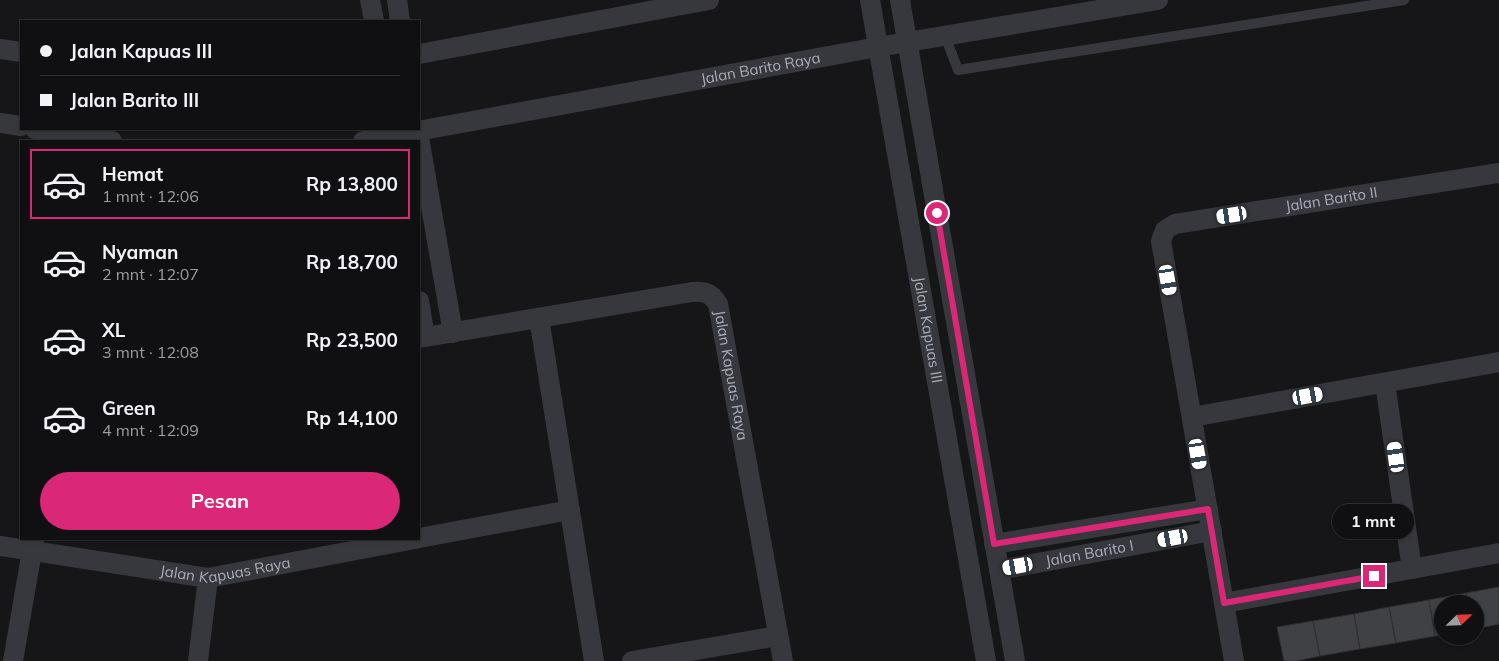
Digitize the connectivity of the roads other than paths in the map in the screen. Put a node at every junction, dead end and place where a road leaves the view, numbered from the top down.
1 (370, 0) edge
2 (396, 0) edge
3 (709, 0) edge
4 (870, 0) edge
5 (900, 0) edge
6 (1158, 0) edge
7 (1404, 0) edge
8 (374, 20) edge
9 (400, 20) edge
10 (945, 36) junction
11 (908, 42) junction
12 (878, 47) junction
13 (0, 49) edge
14 (20, 52) edge
15 (420, 54) edge
16 (0, 123) edge
17 (20, 126) edge
18 (41, 130) edge
19 (418, 132) junction
20 (390, 139) edge
21 (106, 140) edge
22 (376, 140) edge
23 (419, 140) edge
24 (420, 144) edge
25 (1499, 173) edge
26 (420, 313) edge
27 (539, 318) junction
28 (452, 333) junction
29 (422, 338) edge
30 (1499, 362) edge
31 (1385, 383) junction
32 (1192, 417) junction
33 (1208, 509) junction
34 (570, 510) junction
35 (1212, 531) junction
36 (420, 537) edge
37 (400, 540) edge
38 (383, 542) edge
39 (994, 544) junction
40 (33, 545) edge
41 (0, 546) edge
42 (1499, 553) edge
43 (1412, 569) junction
44 (999, 570) junction
45 (208, 578) junction
46 (1224, 603) junction
47 (778, 636) junction
48 (12, 661) edge
49 (198, 661) edge
50 (594, 661) edge
51 (632, 661) edge
52 (783, 661) edge
53 (986, 661) edge
54 (1015, 661) edge
55 (1234, 661) edge

1 - 8 street
2 - 9 street
3 - 15 street
4 - 12 street, Jalan Kapuas III
5 - 11 street, Jalan Kapuas III
6 - 10 street, Jalan Barito Raya
7 - 10 lane
10 - 11 street, Jalan Barito Raya
11 - 12 street, Jalan Barito Raya
11 - 39 street, Jalan Kapuas III
12 - 19 street, Jalan Barito Raya
12 - 53 street, Jalan Kapuas III
13 - 14 street
16 - 17 street
18 - 21 street
19 - 20 street, Jalan Barito Raya
19 - 23 street
20 - 22 street, Jalan Barito Raya
24 - 28 street
25 - 32 street, Jalan Barito II
26 - 29 street
27 - 28 street, Jalan Kapuas Raya
27 - 34 street
27 - 47 street, Jalan Kapuas Raya
28 - 29 street, Jalan Kapuas Raya
30 - 31 street
31 - 32 street
31 - 43 street
32 - 33 street
33 - 35 street
33 - 39 street, Jalan Barito I
34 - 36 street, Jalan Kapuas Raya
34 - 50 street
35 - 44 street, Jalan Barito I
35 - 46 street
37 - 38 street, Jalan Kapuas Raya
38 - 45 street, Jalan Kapuas Raya
39 - 44 street, Jalan Kapuas III
40 - 41 street, Jalan Kapuas Raya
40 - 45 street, Jalan Kapuas Raya
40 - 48 street
42 - 43 street
43 - 46 street
44 - 54 street, Jalan Kapuas III
45 - 49 street
46 - 55 street
47 - 51 street
47 - 52 street, Jalan Kapuas Raya

